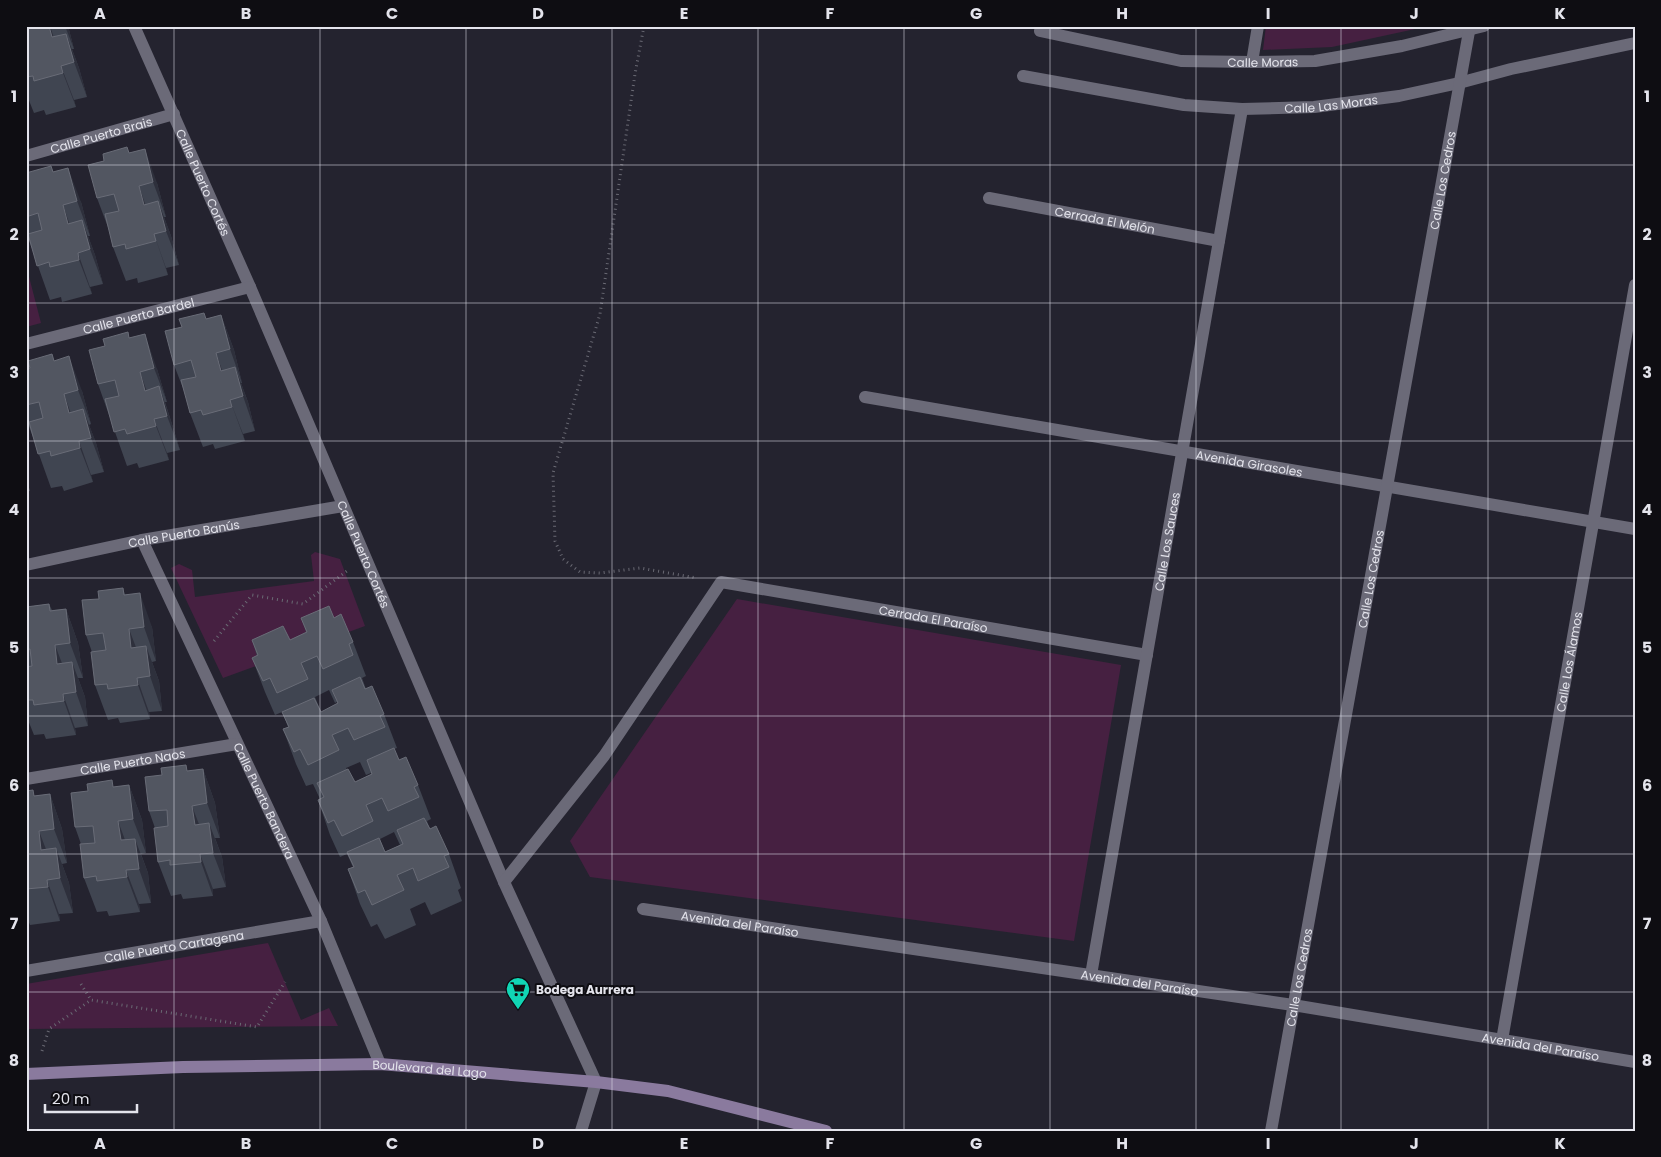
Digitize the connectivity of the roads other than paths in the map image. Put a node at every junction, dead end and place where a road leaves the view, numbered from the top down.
1 (134, 26) edge
2 (1258, 26) edge
3 (1484, 26) edge
4 (1470, 28) edge
5 (1040, 31) dead end
6 (1635, 43) edge
7 (1252, 62) junction
8 (1023, 76) dead end
9 (1461, 77) junction
10 (1242, 109) junction
11 (174, 114) junction
12 (26, 156) edge
13 (989, 198) dead end
14 (1220, 241) junction
15 (1635, 285) edge
16 (250, 287) junction
17 (26, 344) edge
18 (865, 397) dead end
19 (1182, 452) junction
20 (1386, 486) junction
21 (343, 506) junction
22 (1594, 522) junction
23 (1635, 529) edge
24 (142, 540) junction
25 (26, 565) edge
26 (1147, 655) junction
27 (237, 744) junction
28 (26, 779) edge
29 (504, 882) junction
30 (643, 909) dead end
31 (321, 921) junction
32 (26, 971) edge
33 (1091, 975) junction
34 (1293, 1005) junction
35 (1502, 1040) junction
36 (1635, 1062) edge
37 (380, 1064) junction
38 (31, 1074) edge
39 (596, 1082) junction
40 (581, 1131) edge
41 (826, 1131) edge
42 (1271, 1131) edge

1 - 11 street, Calle Puerto Cortés
2 - 7 street
3 - 4 street, Calle Moras
4 - 7 street, Calle Moras
4 - 9 street, Calle Los Cedros
5 - 7 street, Calle Moras
6 - 9 street, Calle Las Moras
8 - 10 street, Calle Las Moras
9 - 10 street, Calle Las Moras
9 - 20 street, Calle Los Cedros
10 - 14 street, Calle Los Sauces
11 - 12 street, Calle Puerto Brais
11 - 16 street, Calle Puerto Cortés
13 - 14 street, Cerrada El Melón
14 - 19 street, Calle Los Sauces
15 - 22 street, Calle Los Álamos
16 - 17 street, Calle Puerto Bardel
16 - 21 street, Calle Puerto Cortés
18 - 19 street, Avenida Girasoles
19 - 20 street, Avenida Girasoles
19 - 26 street, Calle Los Sauces
20 - 22 street, Avenida Girasoles
20 - 34 street, Calle Los Cedros
21 - 24 street, Calle Puerto Banús
21 - 29 street, Calle Puerto Cortés
22 - 23 street, Avenida Girasoles
22 - 35 street, Calle Los Álamos
24 - 25 street, Calle Puerto Banús
24 - 27 street, Calle Puerto Bandera
26 - 29 street, Cerrada El Paraíso
26 - 33 street, Calle Los Sauces
27 - 28 street, Calle Puerto Naos
27 - 31 street, Calle Puerto Bandera
29 - 39 street, Calle Puerto Cortés
30 - 33 street, Avenida del Paraíso
31 - 32 street, Calle Puerto Cartagena
31 - 37 street, Calle Puerto Bandera
33 - 34 street, Avenida del Paraíso
34 - 35 street, Avenida del Paraíso
34 - 42 street, Calle Los Cedros
35 - 36 street, Avenida del Paraíso
37 - 38 street, Boulevard del Lago
37 - 39 street, Boulevard del Lago
39 - 40 street
39 - 41 street, Boulevard del Lago

